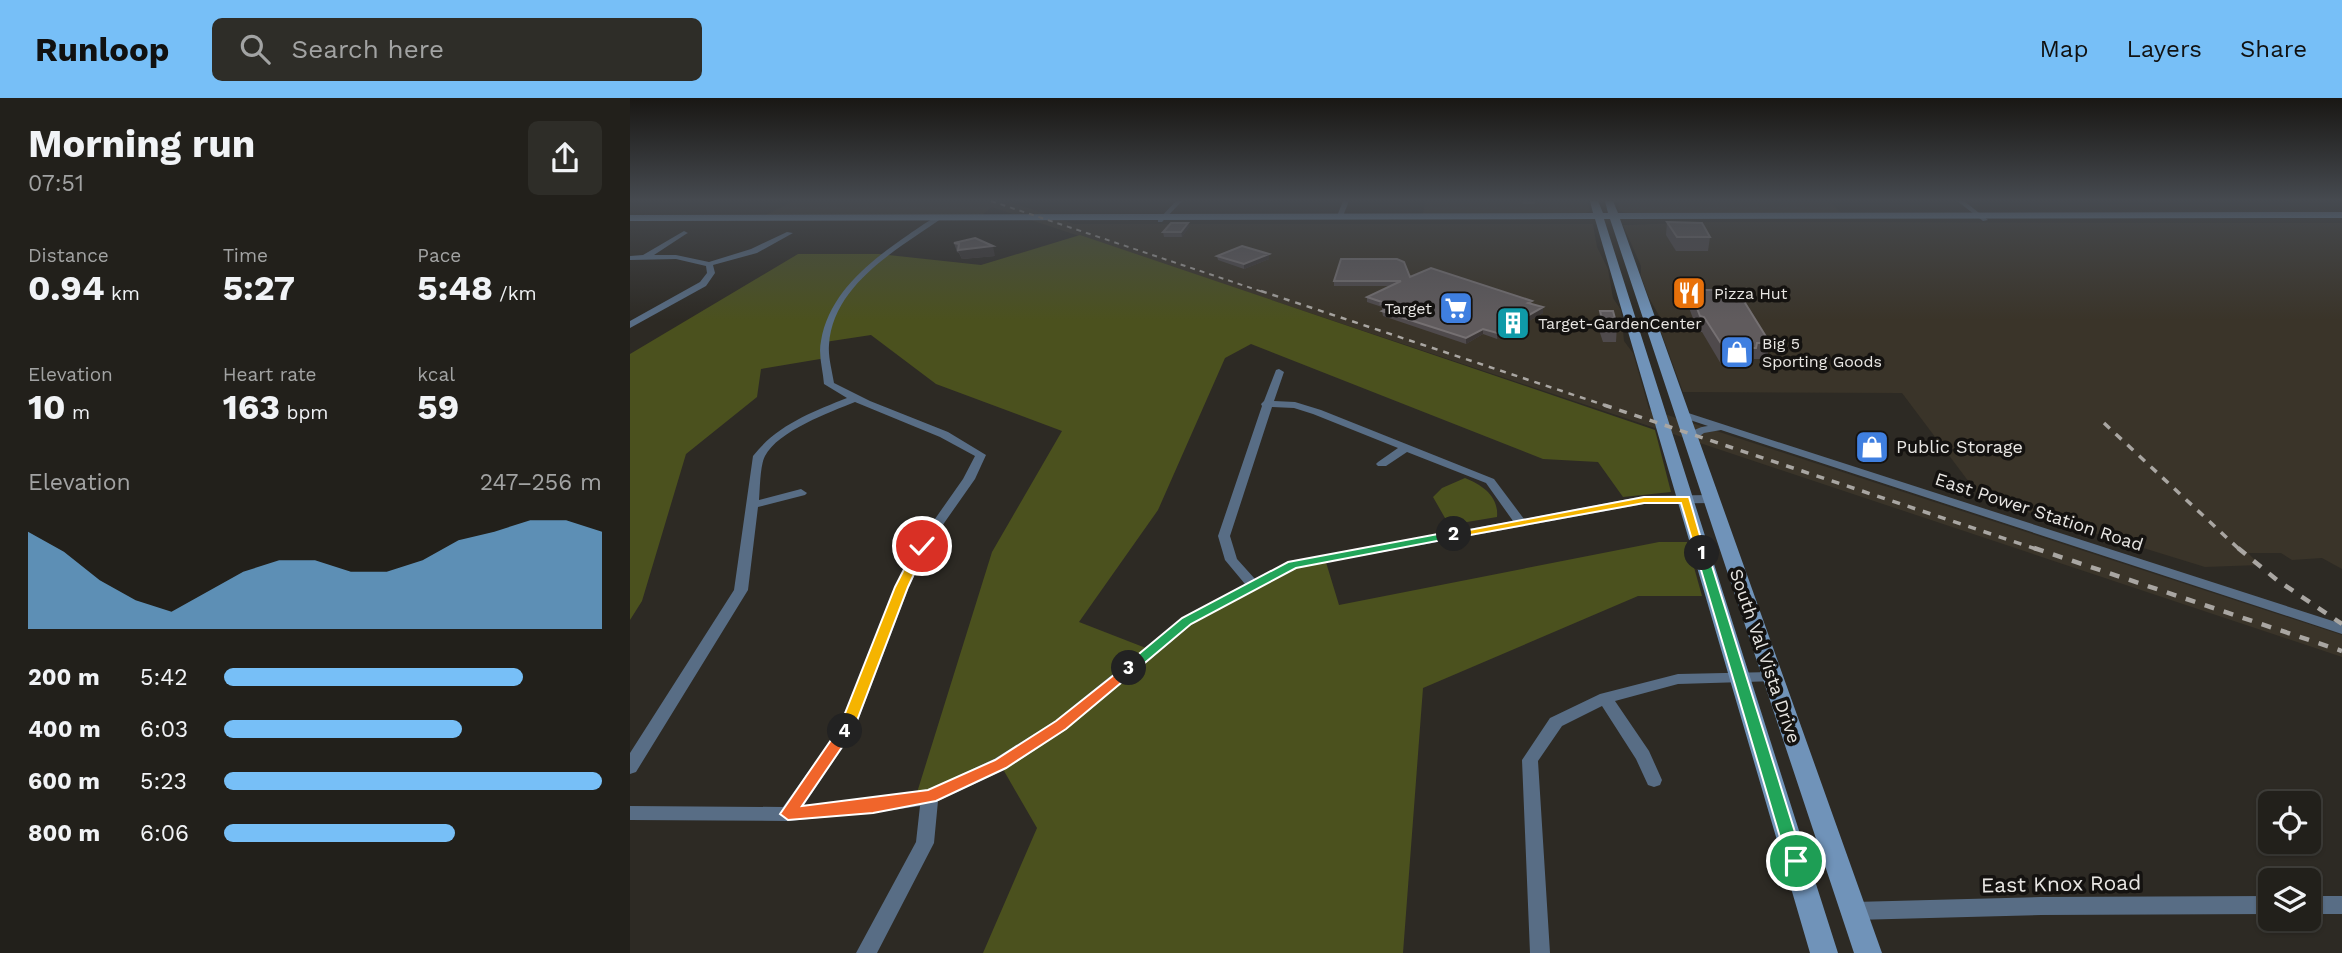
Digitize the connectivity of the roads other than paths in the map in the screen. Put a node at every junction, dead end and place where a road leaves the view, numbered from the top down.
1 (671, 241) edge
2 (774, 241) edge
3 (907, 241) edge
4 (1606, 241) edge
5 (1623, 241) edge
6 (646, 257) junction
7 (630, 258) edge
8 (709, 264) junction
9 (1626, 303) junction
10 (1643, 303) junction
11 (630, 325) edge
12 (1279, 372) dead end
13 (1653, 394) junction
14 (1675, 394) junction
15 (852, 399) junction
16 (1266, 404) junction
17 (1682, 414) junction
18 (1725, 427) junction
19 (1690, 439) junction
20 (1406, 447) junction
21 (1382, 464) dead end
22 (801, 493) dead end
23 (1710, 499) junction
24 (1685, 500) junction
25 (752, 505) junction
26 (1520, 522) junction
27 (1252, 583) junction
28 (2342, 629) edge
29 (1740, 677) junction
30 (1772, 677) junction
31 (1605, 698) junction
32 (630, 767) edge
33 (1654, 780) dead end
34 (930, 797) junction
35 (630, 813) edge
36 (788, 814) junction
37 (2258, 905) edge
38 (2321, 905) edge
39 (2342, 905) edge
40 (1854, 911) junction
41 (866, 953) edge
42 (1540, 953) edge
43 (1824, 953) edge
44 (1868, 953) edge

1 - 6 street
2 - 8 street
3 - 15 street
4 - 9 main road, South Val Vista Drive
5 - 10 main road, South Val Vista Drive
6 - 7 street
6 - 8 street
8 - 11 street
9 - 10 main road
9 - 13 main road, South Val Vista Drive
10 - 14 main road, South Val Vista Drive
12 - 16 street
13 - 14 main road
13 - 24 main road, South Val Vista Drive
14 - 17 main road, South Val Vista Drive
15 - 25 street
15 - 36 street
16 - 20 street
16 - 27 street
17 - 18 street, East Power Station Road
17 - 19 main road, South Val Vista Drive
18 - 19 street
18 - 28 street, East Power Station Road
19 - 23 main road, South Val Vista Drive
20 - 21 street
20 - 26 street
22 - 25 street
23 - 24 street
23 - 30 main road, South Val Vista Drive
24 - 26 street
24 - 29 main road, South Val Vista Drive
25 - 32 street
26 - 27 street
27 - 34 street
29 - 30 street
29 - 31 street
29 - 43 main road, South Val Vista Drive
30 - 40 main road, South Val Vista Drive
31 - 33 street
31 - 42 street
34 - 36 street
34 - 41 street
35 - 36 street
37 - 40 street, East Knox Road
38 - 39 street
40 - 44 main road, South Val Vista Drive

